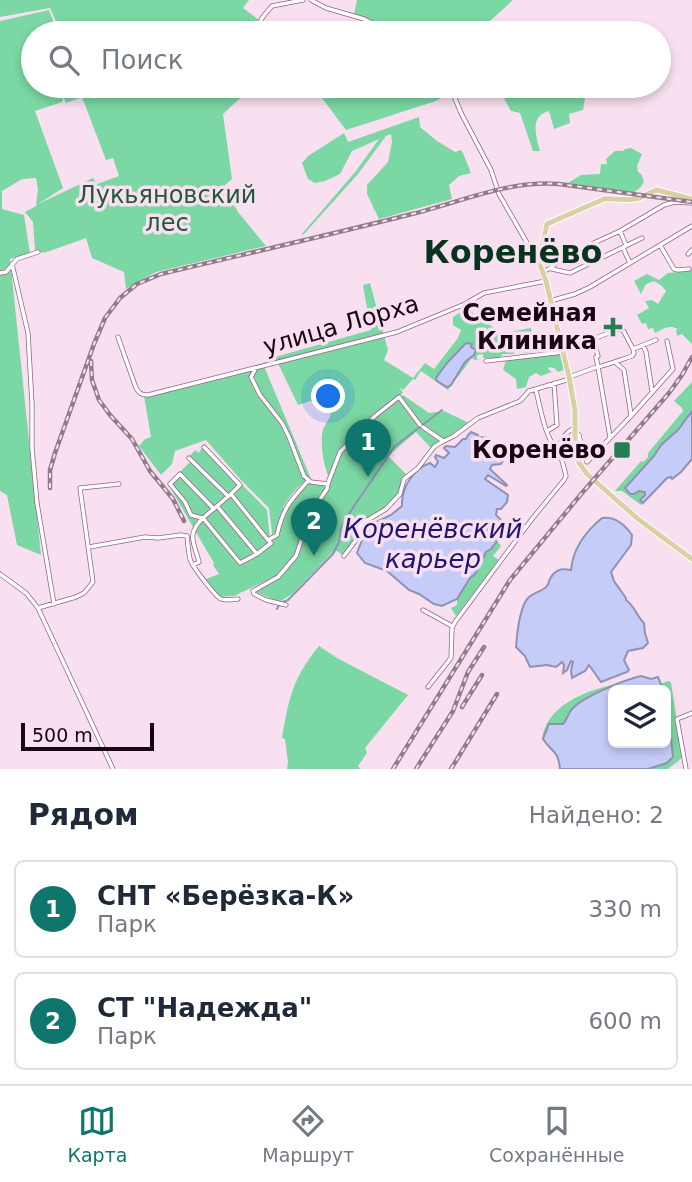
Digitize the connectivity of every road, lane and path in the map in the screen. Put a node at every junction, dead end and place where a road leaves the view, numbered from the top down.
1 (303, 0) edge
2 (311, 0) edge
3 (261, 21) edge
4 (368, 21) edge
5 (455, 98) edge
6 (692, 201) edge
7 (692, 226) edge
8 (686, 229) junction
9 (621, 231) junction
10 (692, 236) edge
11 (642, 238) dead end
12 (660, 245) junction
13 (625, 247) junction
14 (692, 250) edge
15 (38, 252) dead end
16 (688, 254) dead end
17 (630, 263) junction
18 (12, 264) junction
19 (539, 264) junction
20 (551, 268) junction
21 (689, 269) dead end
22 (0, 273) edge
23 (546, 282) junction
24 (550, 301) junction
25 (118, 337) dead end
26 (656, 340) dead end
27 (667, 341) dead end
28 (643, 345) junction
29 (633, 349) junction
30 (564, 352) junction
31 (486, 361) dead end
32 (615, 362) junction
33 (598, 367) junction
34 (256, 368) junction
35 (570, 378) junction
36 (554, 383) junction
37 (536, 390) junction
38 (652, 393) junction
39 (631, 416) junction
40 (575, 430) junction
41 (547, 431) junction
42 (610, 437) junction
43 (443, 441) junction
44 (204, 447) dead end
45 (559, 452) junction
46 (189, 458) dead end
47 (308, 481) junction
48 (119, 484) dead end
49 (328, 484) junction
50 (230, 495) junction
51 (215, 507) junction
52 (203, 518) junction
53 (268, 540) junction
54 (89, 547) junction
55 (257, 554) junction
56 (344, 556) dead end
57 (692, 559) edge
58 (193, 565) junction
59 (0, 574) edge
60 (238, 600) dead end
61 (54, 604) junction
62 (286, 605) dead end
63 (38, 608) junction
64 (423, 610) dead end
65 (452, 626) junction
66 (428, 687) dead end
67 (692, 713) edge
68 (113, 769) edge
69 (686, 769) edge

1 - 3 street
2 - 4 street
5 - 19 street
6 - 9 street
6 - 19 main road
7 - 8 street
8 - 10 street
8 - 12 street
9 - 13 street
9 - 20 street
11 - 13 street
12 - 17 street
12 - 21 street
13 - 17 street
13 - 20 street
14 - 16 street
15 - 18 street
17 - 24 street
18 - 22 street
18 - 61 street
19 - 20 street
19 - 23 main road
23 - 24 main road
23 - 34 street, улица Лорха
24 - 30 main road
25 - 34 street, улица Лорха
26 - 28 street
27 - 38 street
28 - 29 street
28 - 38 street
29 - 32 street
29 - 33 street
30 - 31 street
30 - 35 main road
32 - 33 street
32 - 39 street
33 - 35 street
33 - 42 street
34 - 47 street
35 - 36 street
35 - 40 main road
36 - 37 street
36 - 41 street
37 - 41 street
37 - 43 street
38 - 39 street
39 - 42 street
40 - 42 street
40 - 45 street
40 - 57 main road
41 - 45 street
43 - 49 street
43 - 56 street
44 - 50 street
45 - 65 street
46 - 50 street
47 - 49 street
47 - 53 street
48 - 54 street
49 - 62 street
50 - 51 street
50 - 53 street
51 - 52 street
51 - 52 street
51 - 55 street
52 - 55 street
52 - 58 street
53 - 55 street
54 - 58 street
54 - 61 street
58 - 60 street
59 - 63 street
61 - 63 street
63 - 68 street
64 - 65 street
65 - 66 street
67 - 69 street

